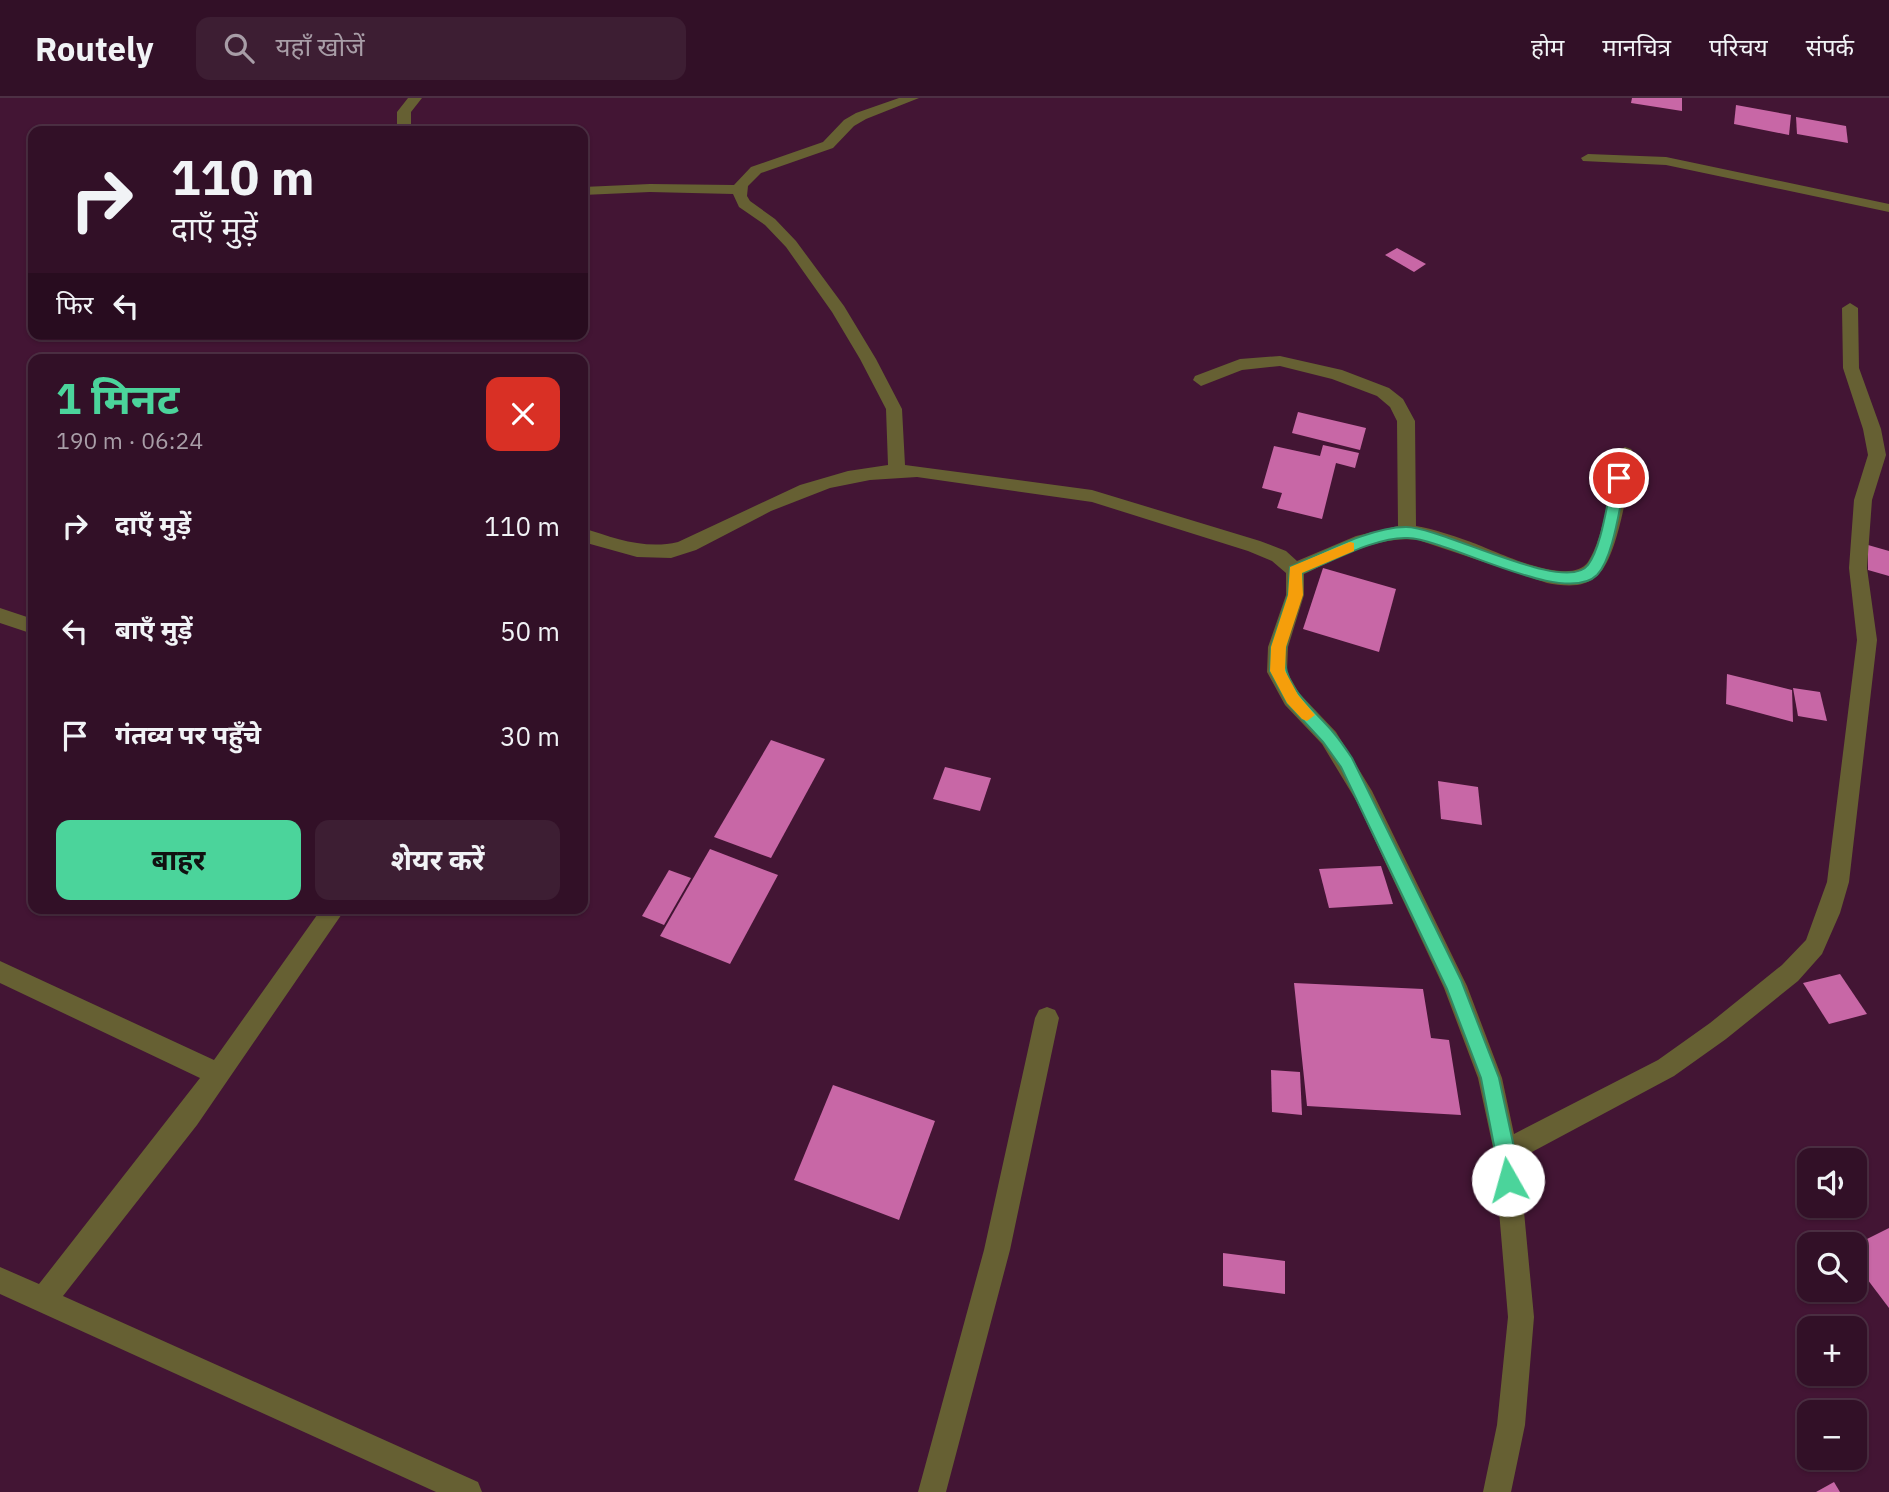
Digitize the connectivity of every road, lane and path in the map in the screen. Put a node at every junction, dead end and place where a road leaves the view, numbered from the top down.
1 (415, 98) edge
2 (912, 98) edge
3 (404, 126) edge
4 (1588, 158) dead end
5 (740, 190) junction
6 (588, 191) edge
7 (1889, 208) edge
8 (1850, 308) dead end
9 (1201, 380) dead end
10 (1625, 453) dead end
11 (897, 470) junction
12 (1407, 532) junction
13 (588, 537) edge
14 (1295, 570) junction
15 (0, 615) edge
16 (28, 625) edge
17 (331, 914) edge
18 (0, 972) edge
19 (1047, 1018) dead end
20 (218, 1074) junction
21 (1506, 1152) junction
22 (0, 1280) edge
23 (44, 1300) junction
24 (468, 1492) edge
25 (932, 1492) edge
26 (1497, 1492) edge

1 - 3 street
2 - 5 street
4 - 7 street
5 - 6 street
5 - 11 street
8 - 21 street
9 - 12 street
10 - 12 street
11 - 13 street
11 - 14 street
12 - 14 street
14 - 21 street
15 - 16 street
17 - 20 street
18 - 20 street
19 - 25 street
20 - 23 street
21 - 26 street
22 - 23 street
23 - 24 street

